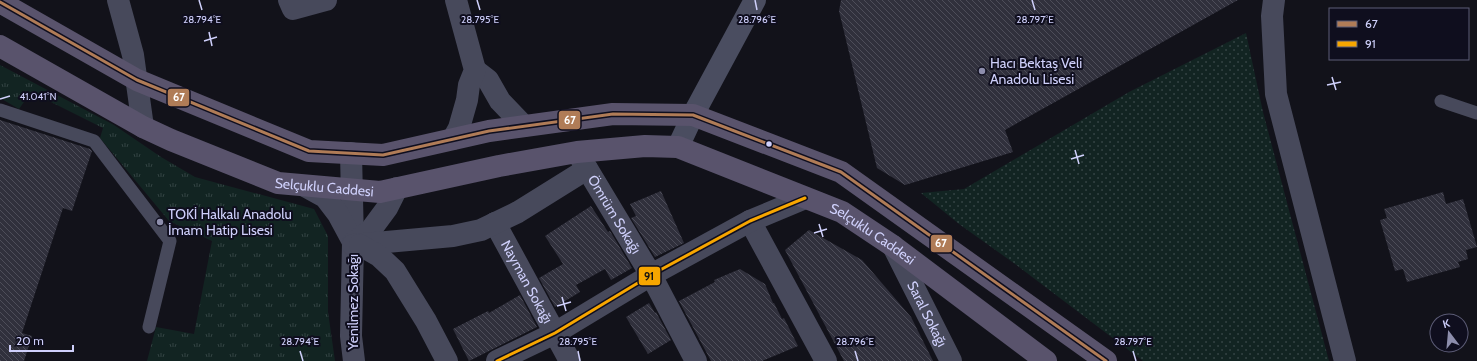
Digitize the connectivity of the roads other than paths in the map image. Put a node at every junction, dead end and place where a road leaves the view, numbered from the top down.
1 (104, 0) edge
2 (118, 0) edge
3 (289, 0) edge
4 (326, 0) edge
5 (456, 0) edge
6 (755, 0) edge
7 (1274, 0) edge
8 (0, 2) edge
9 (0, 46) edge
10 (133, 55) junction
11 (474, 70) junction
12 (136, 80) junction
13 (1441, 101) dead end
14 (0, 110) edge
15 (1477, 113) edge
16 (693, 115) junction
17 (524, 126) junction
18 (143, 127) junction
19 (453, 139) junction
20 (678, 146) junction
21 (351, 153) junction
22 (582, 161) junction
23 (305, 186) junction
24 (397, 188) junction
25 (352, 189) junction
26 (805, 198) junction
27 (750, 221) junction
28 (496, 223) junction
29 (355, 244) junction
30 (893, 246) junction
31 (651, 275) junction
32 (148, 326) dead end
33 (555, 332) junction
34 (354, 361) edge
35 (447, 361) edge
36 (497, 361) edge
37 (570, 361) edge
38 (696, 361) edge
39 (826, 361) edge
40 (951, 361) edge
41 (1046, 361) edge
42 (1106, 361) edge
43 (1345, 361) edge

1 - 10 street
2 - 10 street
3 - 4 street
5 - 11 street
6 - 16 street
7 - 43 street
8 - 12 main road
9 - 18 main road, Selçuklu Caddesi
10 - 12 street
11 - 17 street
11 - 19 street
12 - 18 street
12 - 21 main road
13 - 15 lane
14 - 32 lane
16 - 17 main road
16 - 20 street
16 - 42 main road
17 - 19 main road
18 - 23 main road, Selçuklu Caddesi
19 - 21 main road
20 - 22 main road, Selçuklu Caddesi
20 - 26 main road, Selçuklu Caddesi
21 - 25 street, Yenilmez Sokağı
22 - 24 main road, Selçuklu Caddesi
22 - 28 street
22 - 31 street, Ömrüm Sokağı
23 - 25 main road, Selçuklu Caddesi
23 - 29 street
24 - 25 main road, Selçuklu Caddesi
24 - 29 street
25 - 29 street, Yenilmez Sokağı
26 - 27 street
26 - 30 main road, Selçuklu Caddesi
27 - 31 street
27 - 39 street
28 - 29 street
28 - 33 street, Nayman Sokağı
29 - 34 street, Yenilmez Sokağı
29 - 35 street
30 - 40 street, Saral Sokağı
30 - 41 main road, Selçuklu Caddesi
31 - 33 street
31 - 38 street, Ömrüm Sokağı
33 - 36 street
33 - 37 street, Nayman Sokağı

